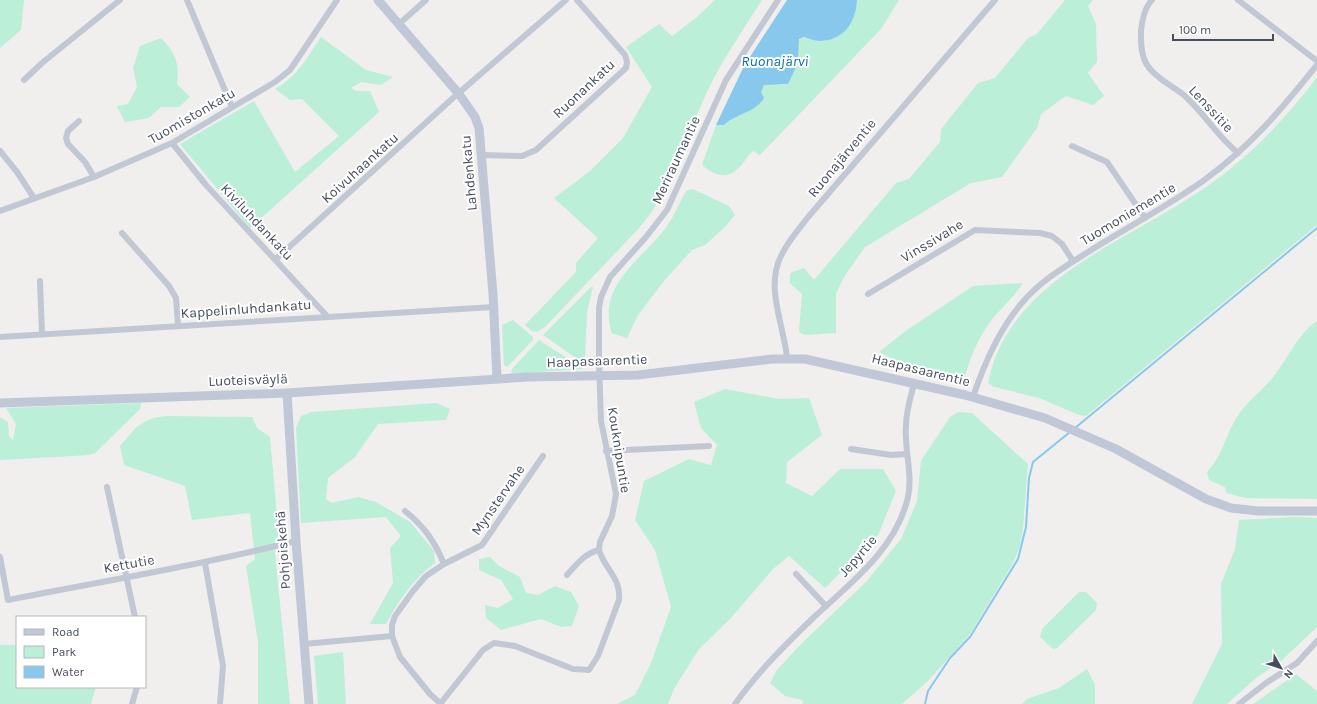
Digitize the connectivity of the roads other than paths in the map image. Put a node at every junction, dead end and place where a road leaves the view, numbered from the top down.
1 (120, 0) edge
2 (187, 0) edge
3 (337, 0) edge
4 (378, 0) edge
5 (426, 0) edge
6 (566, 0) edge
7 (577, 0) edge
8 (778, 0) edge
9 (995, 0) edge
10 (1152, 0) edge
11 (1238, 0) edge
12 (399, 24) junction
13 (1317, 61) edge
14 (1317, 65) edge
15 (24, 80) dead end
16 (459, 94) junction
17 (232, 107) junction
18 (79, 121) dead end
19 (172, 144) junction
20 (1072, 146) dead end
21 (0, 152) edge
22 (1238, 153) junction
23 (482, 155) junction
24 (94, 177) junction
25 (34, 198) junction
26 (0, 211) edge
27 (1145, 218) junction
28 (122, 233) dead end
29 (276, 259) junction
30 (1073, 261) junction
31 (40, 281) dead end
32 (868, 294) dead end
33 (494, 307) junction
34 (327, 316) junction
35 (178, 325) junction
36 (42, 334) junction
37 (0, 337) edge
38 (787, 358) junction
39 (599, 375) junction
40 (497, 379) junction
41 (914, 383) junction
42 (287, 393) junction
43 (973, 397) junction
44 (0, 403) edge
45 (709, 446) dead end
46 (851, 449) dead end
47 (606, 451) junction
48 (907, 454) junction
49 (543, 456) dead end
50 (107, 487) dead end
51 (405, 511) dead end
52 (1317, 511) edge
53 (296, 540) junction
54 (599, 550) junction
55 (0, 557) edge
56 (205, 563) junction
57 (444, 564) junction
58 (796, 574) dead end
59 (567, 575) dead end
60 (126, 576) junction
61 (826, 606) junction
62 (135, 616) edge
63 (392, 636) junction
64 (1317, 641) edge
65 (304, 644) junction
66 (137, 688) edge
67 (132, 704) edge
68 (220, 704) edge
69 (309, 704) edge
70 (440, 704) edge
71 (734, 704) edge
72 (1239, 704) edge

1 - 15 street
2 - 17 street
3 - 17 street, Tuomistonkatu
4 - 12 main road, Lahdenkatu
5 - 12 street
6 - 16 street, Koivuhaankatu
7 - 23 street, Ruonankatu
8 - 39 street, Meriraumantie
9 - 38 street, Ruonajärventie
10 - 22 street, Lenssitie
11 - 13 street
12 - 16 main road, Lahdenkatu
14 - 22 street, Tuomoniementie
16 - 23 main road, Lahdenkatu
16 - 29 street, Koivuhaankatu
17 - 19 street, Tuomistonkatu
18 - 24 street
19 - 24 street, Tuomistonkatu
19 - 29 street, Kiviluhdankatu
20 - 27 street
21 - 25 street
22 - 27 street, Tuomoniementie
23 - 33 main road, Lahdenkatu
24 - 25 street, Tuomistonkatu
25 - 26 street, Tuomistonkatu
27 - 30 street, Tuomoniementie
28 - 35 street
29 - 34 street, Kiviluhdankatu
30 - 32 street, Vinssivahe
30 - 43 street, Tuomoniementie
31 - 36 street
33 - 34 street, Kappelinluhdankatu
33 - 40 main road, Lahdenkatu
34 - 35 street, Kappelinluhdankatu
35 - 36 street, Kappelinluhdankatu
36 - 37 street, Kappelinluhdankatu
38 - 39 main road, Haapasaarentie
38 - 41 main road, Haapasaarentie
39 - 40 main road, Haapasaarentie
39 - 47 street, Kouknipuntie
40 - 42 main road, Luoteisväylä
41 - 43 main road, Haapasaarentie
41 - 48 street, Jepyrtie
42 - 44 main road, Luoteisväylä
42 - 53 main road, Pohjoiskehä
43 - 52 main road, Haapasaarentie
45 - 47 street
46 - 48 street
47 - 54 street, Kouknipuntie
48 - 61 street, Jepyrtie
49 - 57 street, Mynstervahe
50 - 60 street
51 - 57 street
53 - 56 street, Kettutie
53 - 65 main road, Pohjoiskehä
54 - 59 street
54 - 70 street
55 - 60 street, Kettutie
56 - 60 street, Kettutie
56 - 68 street
57 - 63 street, Mynstervahe
58 - 61 street
60 - 62 street
61 - 71 street, Jepyrtie
63 - 65 street
63 - 70 street
64 - 72 street
65 - 69 main road, Pohjoiskehä
66 - 67 street

